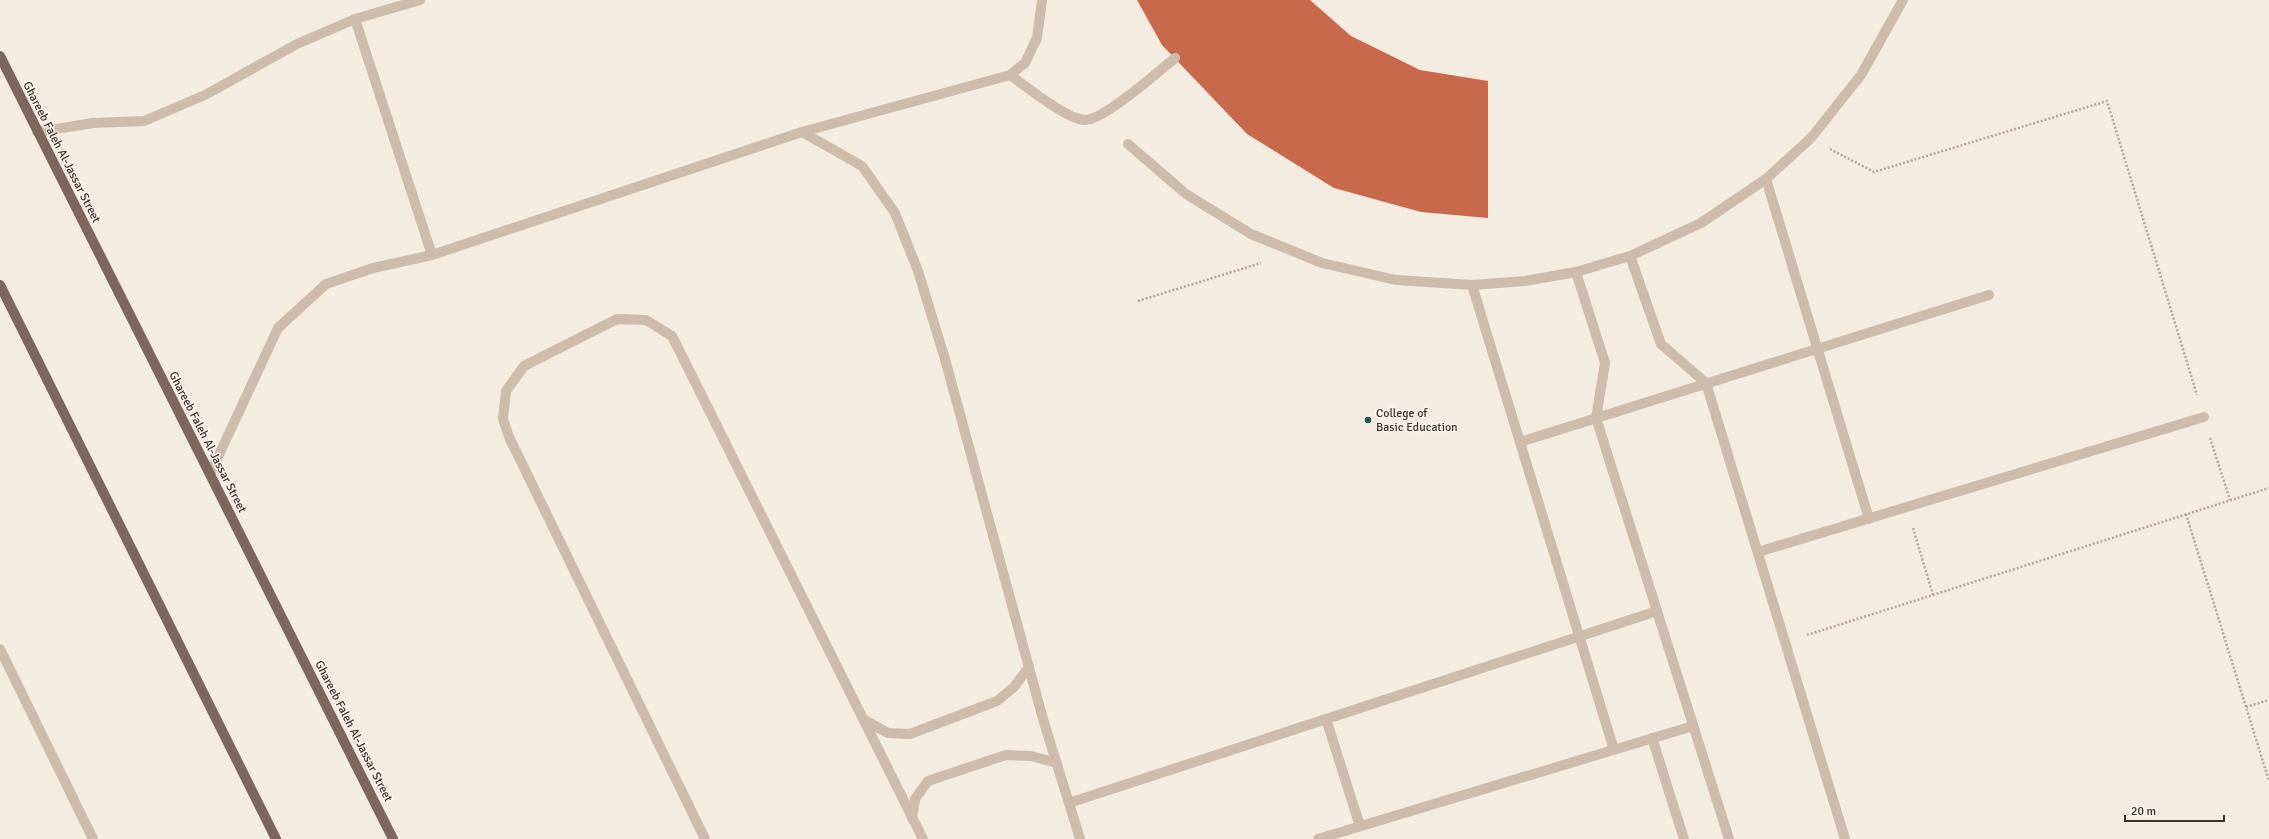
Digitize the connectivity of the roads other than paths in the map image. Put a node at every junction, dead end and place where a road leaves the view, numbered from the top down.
1 (420, 0) edge
2 (1042, 0) edge
3 (1903, 0) edge
4 (355, 19) junction
5 (0, 56) edge
6 (1175, 58) dead end
7 (1010, 75) junction
8 (37, 132) junction
9 (802, 132) junction
10 (1128, 144) dead end
11 (1766, 180) junction
12 (432, 255) junction
13 (1630, 256) junction
14 (1576, 272) junction
15 (0, 285) edge
16 (1472, 285) junction
17 (1988, 295) dead end
18 (1817, 348) junction
19 (1706, 383) junction
20 (2204, 417) road end
21 (1596, 418) junction
22 (1520, 442) junction
23 (210, 474) junction
24 (1869, 519) junction
25 (1758, 552) junction
26 (1657, 611) junction
27 (1580, 636) junction
28 (0, 649) edge
29 (1029, 667) junction
30 (1326, 719) junction
31 (866, 722) junction
32 (1693, 726) junction
33 (1652, 738) junction
34 (1614, 750) junction
35 (1056, 764) junction
36 (1069, 803) junction
37 (912, 818) junction
38 (1360, 826) junction
39 (93, 839) edge
40 (276, 839) edge
41 (393, 839) edge
42 (705, 839) edge
43 (923, 839) edge
44 (1080, 839) edge
45 (1318, 839) edge
46 (1684, 839) edge
47 (1729, 839) edge
48 (1845, 839) edge

1 - 4 street
2 - 7 street
3 - 11 street
4 - 8 street
4 - 12 street
5 - 8 main road, Ghareeb Faleh Al-Jassar Street
6 - 7 street
7 - 9 street
8 - 23 main road, Ghareeb Faleh Al-Jassar Street
9 - 12 street
9 - 29 street
10 - 16 street
11 - 13 street
11 - 18 street
12 - 23 street
13 - 14 street
13 - 19 street
14 - 16 street
14 - 21 street
15 - 40 main road
16 - 22 street
17 - 18 street
18 - 19 street
18 - 24 street
19 - 21 street
19 - 25 street
20 - 24 street
21 - 22 street
21 - 26 street
22 - 27 street
23 - 41 main road, Ghareeb Faleh Al-Jassar Street
24 - 25 street
25 - 48 street
26 - 27 street
26 - 32 street
27 - 30 street
27 - 34 street
28 - 39 street
29 - 31 street
29 - 35 street
30 - 36 street
30 - 38 street
31 - 37 street
31 - 42 street
32 - 33 street
32 - 47 street
33 - 34 street
33 - 46 street
34 - 38 street
35 - 36 street
35 - 37 street
36 - 44 street
37 - 43 street
38 - 45 street

